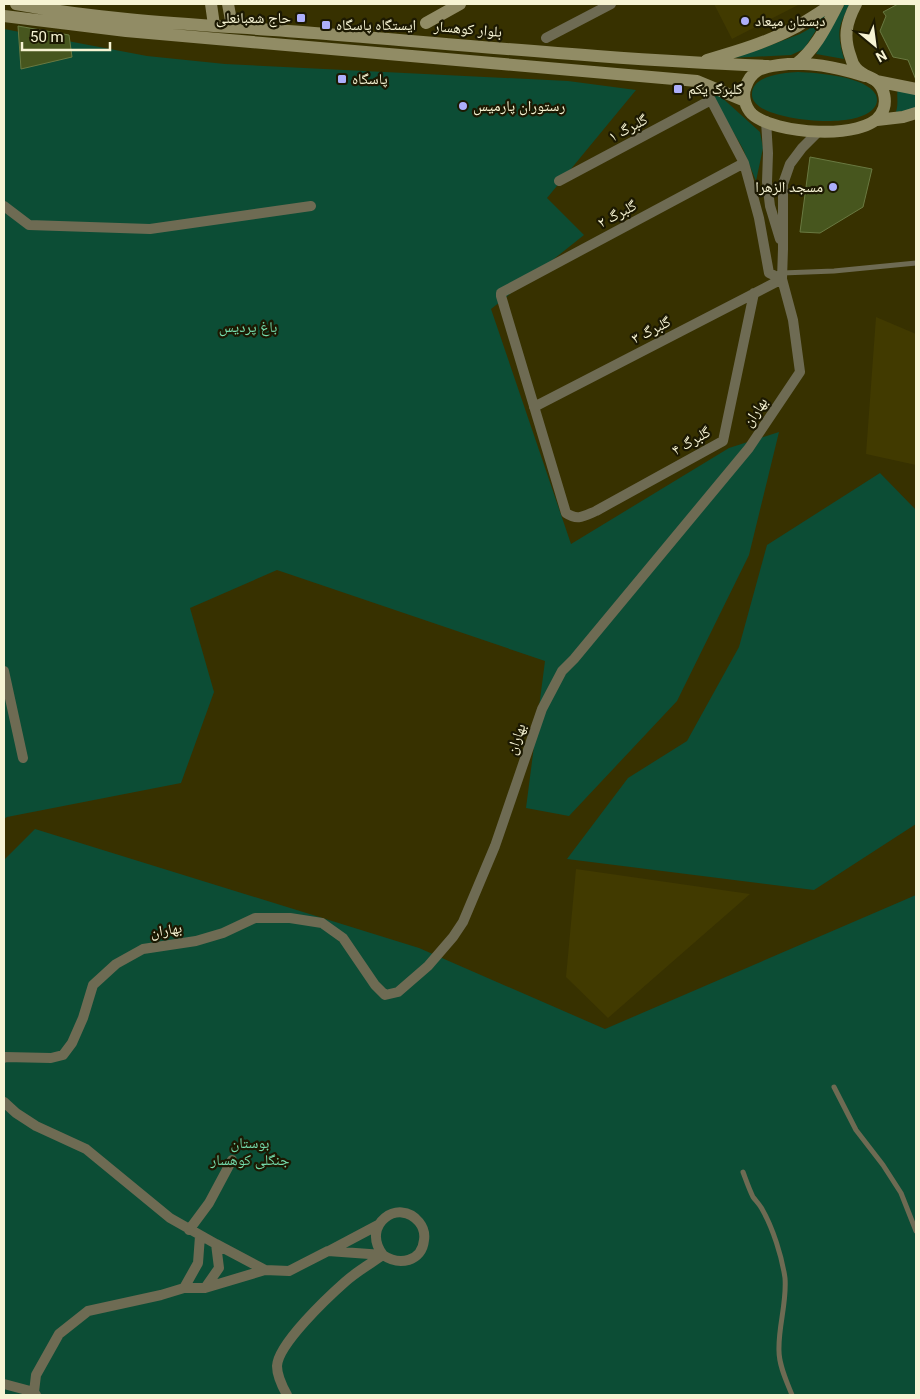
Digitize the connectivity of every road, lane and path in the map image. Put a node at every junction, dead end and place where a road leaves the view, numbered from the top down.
1 (16, 4) edge
2 (211, 4) edge
3 (228, 4) edge
4 (460, 4) edge
5 (611, 4) edge
6 (833, 4) edge
7 (838, 4) edge
8 (856, 4) edge
9 (4, 16) edge
10 (426, 23) dead end
11 (214, 25) junction
12 (232, 26) junction
13 (546, 38) dead end
14 (695, 63) junction
15 (796, 64) junction
16 (768, 66) junction
17 (870, 78) junction
18 (697, 81) junction
19 (916, 89) edge
20 (711, 100) junction
21 (745, 101) junction
22 (916, 113) edge
23 (877, 120) junction
24 (766, 121) junction
25 (818, 132) junction
26 (744, 164) junction
27 (559, 181) dead end
28 (4, 206) edge
29 (311, 206) dead end
30 (784, 249) junction
31 (916, 263) edge
32 (769, 273) junction
33 (782, 279) junction
34 (754, 294) junction
35 (534, 407) junction
36 (4, 671) edge
37 (23, 758) dead end
38 (4, 1058) edge
39 (834, 1087) dead end
40 (4, 1102) edge
41 (232, 1160) dead end
42 (743, 1172) dead end
43 (378, 1225) junction
44 (189, 1230) junction
45 (916, 1231) edge
46 (200, 1236) junction
47 (216, 1244) junction
48 (328, 1251) junction
49 (383, 1255) junction
50 (265, 1270) junction
51 (184, 1288) junction
52 (205, 1288) junction
53 (4, 1384) edge
54 (35, 1394) edge
55 (286, 1395) edge
56 (792, 1395) edge

1 - 11 main road, بلوار کوهسار
2 - 11 main road
3 - 12 main road
4 - 10 main road
5 - 13 street
6 - 14 main road
7 - 15 main road
8 - 17 main road
9 - 18 main road
11 - 12 main road, بلوار کوهسار
12 - 14 main road, بلوار کوهسار
14 - 16 main road, بلوار کوهسار
15 - 16 main road, بلوار کوهسار
15 - 17 main road, بلوار کوهسار
16 - 21 main road
17 - 19 main road, بلوار کوهسار
17 - 23 main road
18 - 20 street
18 - 21 main road
20 - 26 street
20 - 27 street, گلبرگ ۱
21 - 24 main road
22 - 23 main road
23 - 25 main road
24 - 25 main road
24 - 30 street
25 - 30 street
26 - 32 street
26 - 35 street, گلبرگ ۲
28 - 29 street
30 - 33 street
31 - 32 lane
32 - 33 street
33 - 34 street, گلبرگ ۳
33 - 38 street, بهاران
34 - 35 street, گلبرگ ۳
34 - 35 street, گلبرگ ۴
36 - 37 street
39 - 45 lane
40 - 44 street
41 - 44 street
42 - 56 lane
43 - 48 street
43 - 49 street
43 - 49 street
44 - 46 street
46 - 47 street
46 - 51 street
47 - 50 street
47 - 52 street
48 - 49 street
48 - 50 street
49 - 55 street
50 - 52 street
51 - 52 street
51 - 54 street
53 - 54 street

